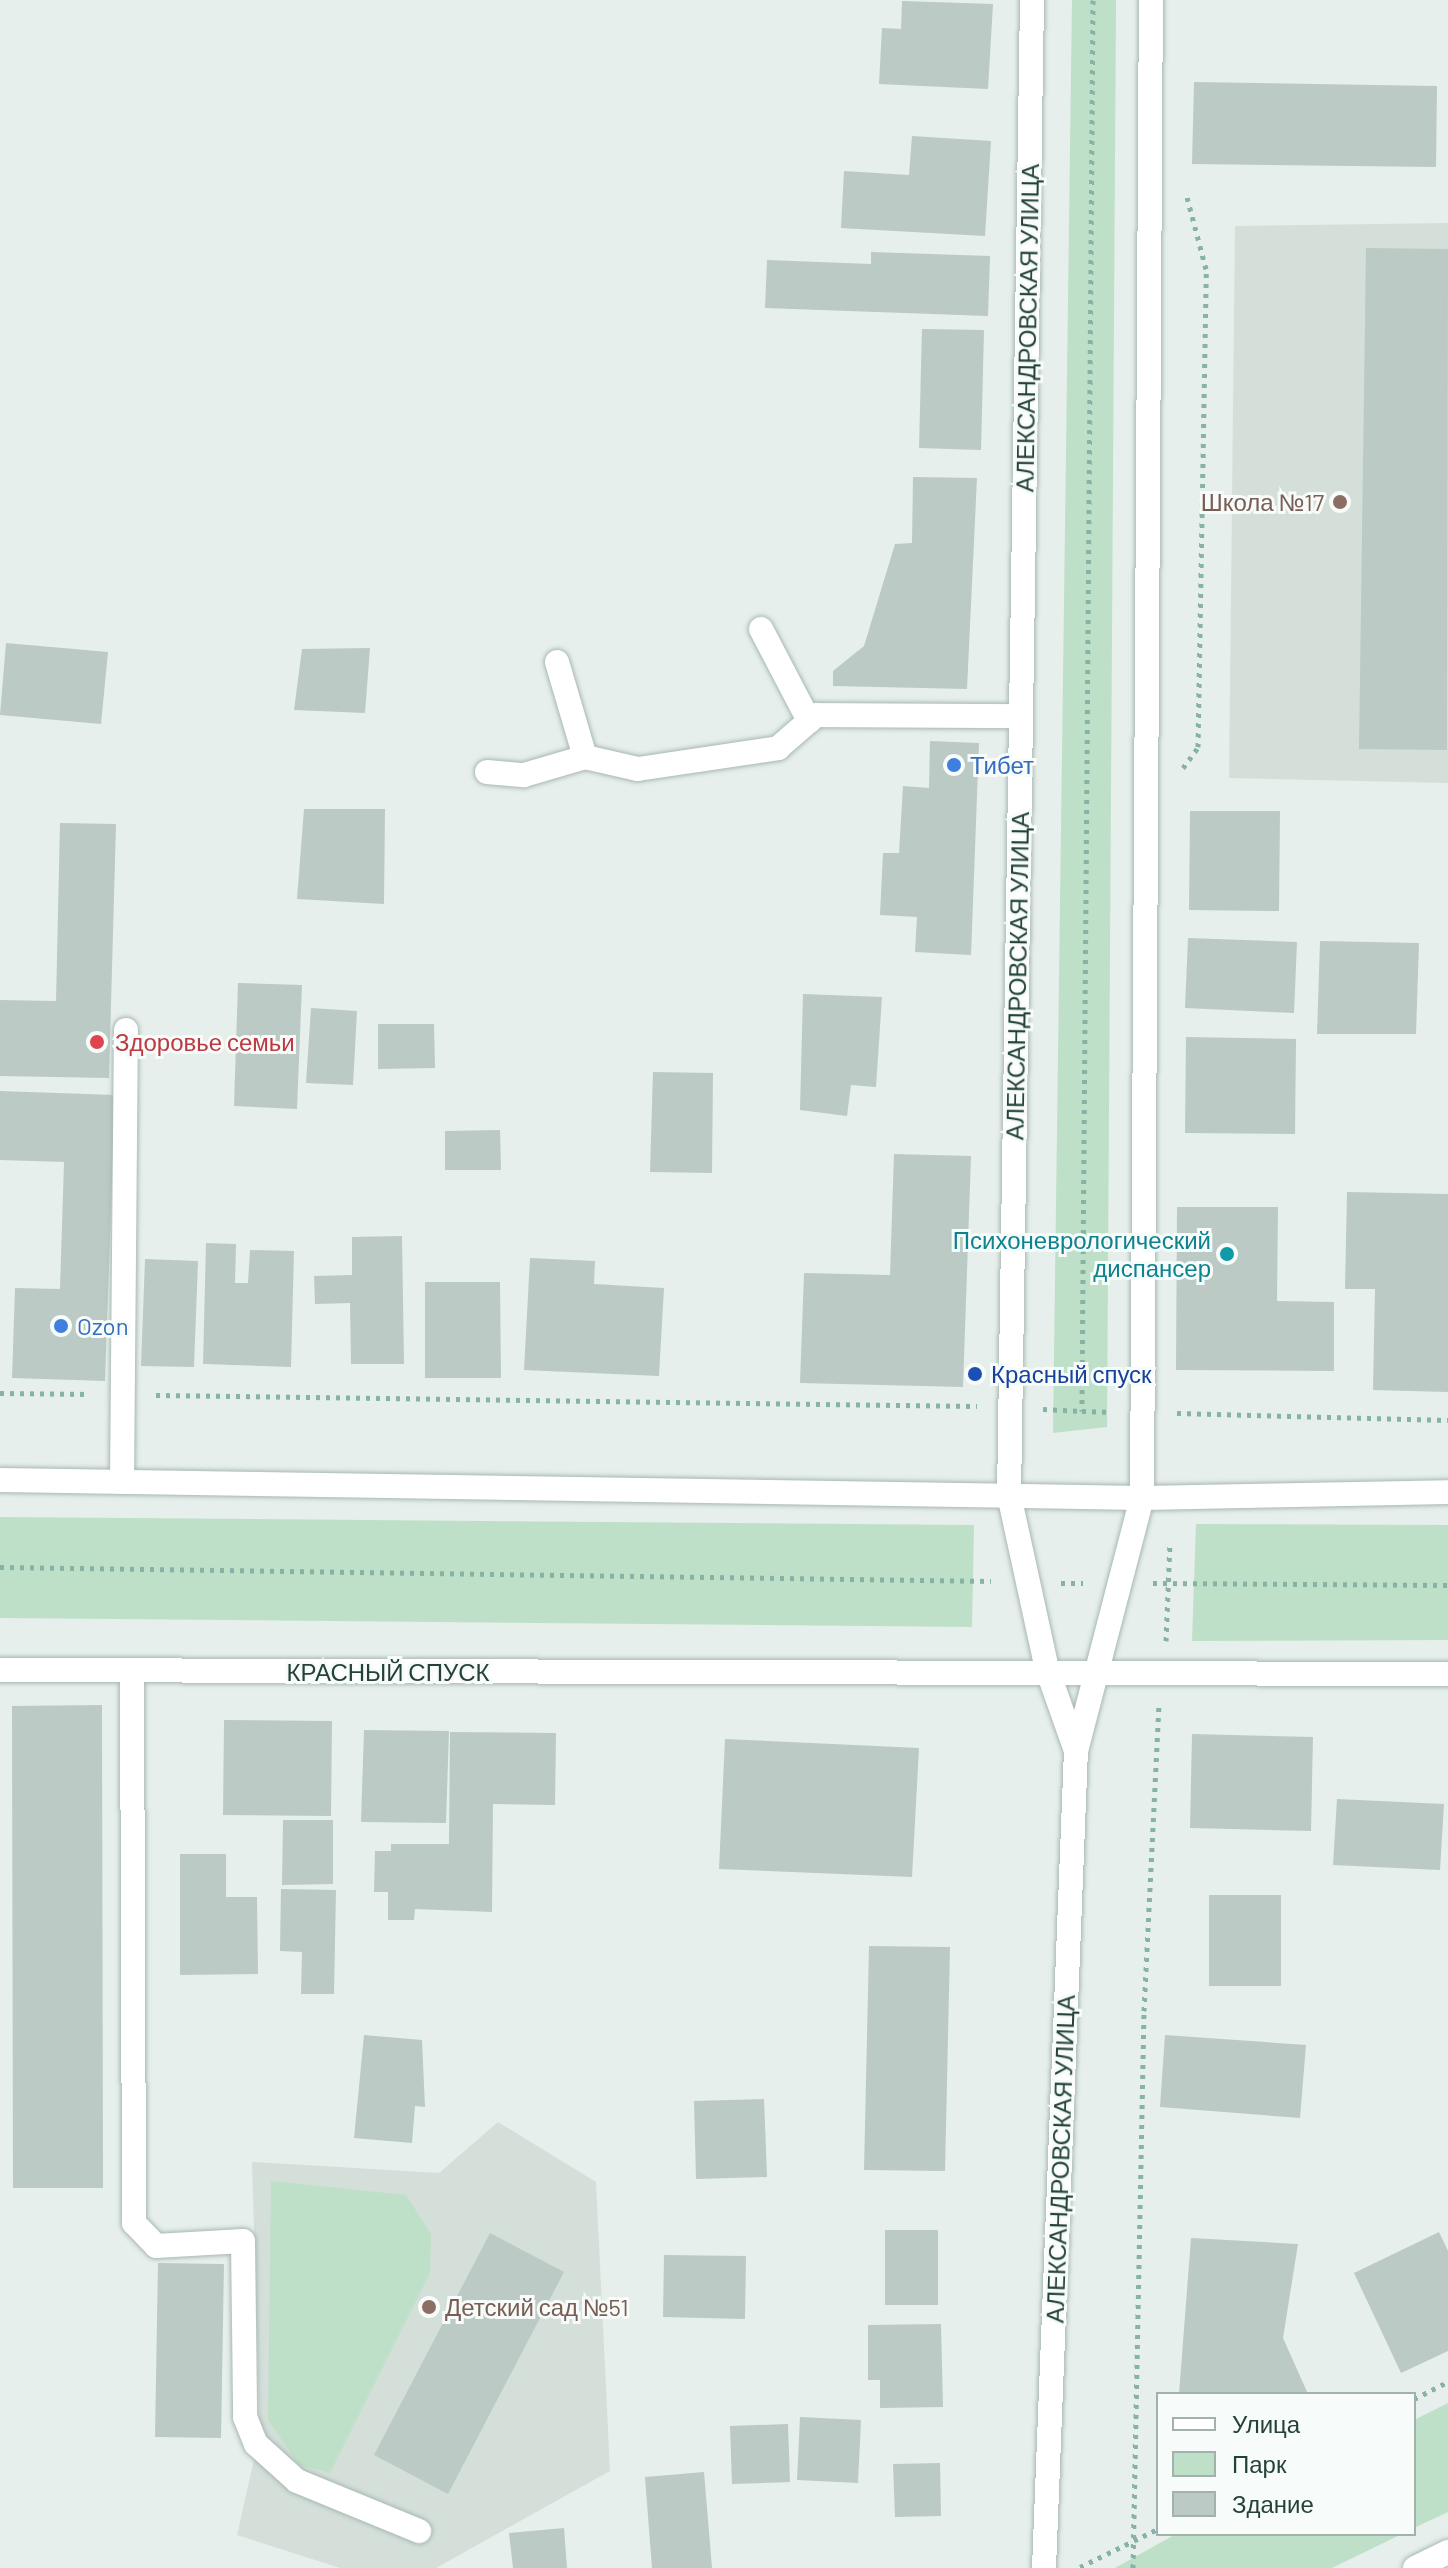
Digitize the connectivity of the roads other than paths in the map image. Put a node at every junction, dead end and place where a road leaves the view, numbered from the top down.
1 (1032, 0) edge
2 (1151, 0) edge
3 (761, 629) dead end
4 (557, 662) dead end
5 (1021, 716) junction
6 (809, 721) junction
7 (585, 757) junction
8 (487, 772) dead end
9 (126, 1030) dead end
10 (0, 1480) edge
11 (122, 1482) junction
12 (1448, 1492) edge
13 (1009, 1495) junction
14 (1142, 1498) junction
15 (1047, 1669) junction
16 (0, 1670) edge
17 (132, 1672) junction
18 (1448, 1674) edge
19 (1101, 1676) junction
20 (1076, 1751) junction
21 (419, 2531) dead end
22 (1448, 2552) edge
23 (1044, 2568) edge
24 (1415, 2568) edge

1 - 5 street, АЛЕКСАНДРОВСКАЯ УЛИЦА
2 - 14 street, АЛЕКСАНДРОВСКАЯ УЛИЦА
3 - 6 street
4 - 7 street
5 - 6 street
5 - 13 street, АЛЕКСАНДРОВСКАЯ УЛИЦА
6 - 7 street
7 - 8 street
9 - 11 street
10 - 11 street
11 - 13 street
12 - 14 street
13 - 14 street
13 - 15 street, АЛЕКСАНДРОВСКАЯ УЛИЦА
14 - 19 street, АЛЕКСАНДРОВСКАЯ УЛИЦА
15 - 17 street, КРАСНЫЙ СПУСК
15 - 19 street, КРАСНЫЙ СПУСК
15 - 20 street, АЛЕКСАНДРОВСКАЯ УЛИЦА
16 - 17 street, КРАСНЫЙ СПУСК
17 - 21 street
18 - 19 street, КРАСНЫЙ СПУСК
19 - 20 street, АЛЕКСАНДРОВСКАЯ УЛИЦА
20 - 23 street, АЛЕКСАНДРОВСКАЯ УЛИЦА
22 - 24 street

